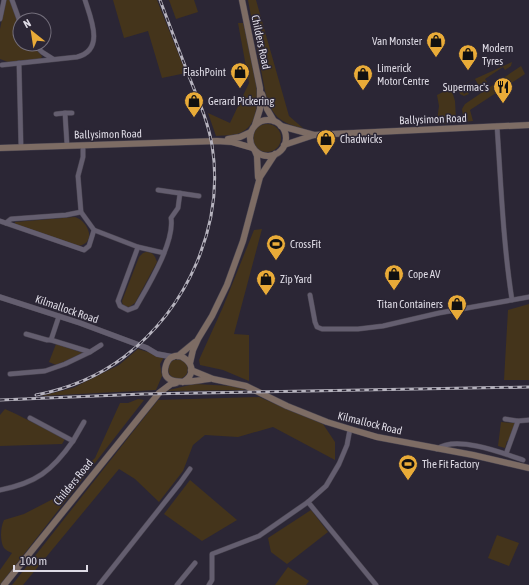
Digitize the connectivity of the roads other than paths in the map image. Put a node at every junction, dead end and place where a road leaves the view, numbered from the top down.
1 (4, 0) edge
2 (12, 0) edge
3 (85, 0) edge
4 (242, 0) edge
5 (16, 12) edge
6 (0, 19) edge
7 (42, 52) edge
8 (53, 59) junction
9 (19, 62) junction
10 (1, 64) edge
11 (260, 88) junction
12 (65, 113) junction
13 (72, 113) dead end
14 (56, 114) dead end
15 (274, 121) junction
16 (255, 125) junction
17 (529, 125) edge
18 (281, 126) junction
19 (497, 126) junction
20 (251, 132) junction
21 (314, 135) junction
22 (217, 141) junction
23 (67, 145) junction
24 (284, 145) junction
25 (83, 146) junction
26 (21, 147) junction
27 (0, 148) edge
28 (254, 149) junction
29 (275, 154) junction
30 (258, 183) junction
31 (158, 190) dead end
32 (180, 193) junction
33 (199, 196) dead end
34 (81, 212) junction
35 (0, 221) edge
36 (6, 224) junction
37 (94, 230) junction
38 (138, 247) junction
39 (164, 253) junction
40 (310, 295) dead end
41 (0, 297) edge
42 (529, 297) edge
43 (512, 300) junction
44 (59, 316) junction
45 (26, 334) dead end
46 (198, 339) junction
47 (51, 340) junction
48 (101, 345) dead end
49 (90, 352) junction
50 (175, 357) junction
51 (190, 362) junction
52 (191, 370) junction
53 (165, 373) junction
54 (10, 374) dead end
55 (213, 379) junction
56 (183, 382) junction
57 (176, 383) junction
58 (159, 393) junction
59 (30, 418) dead end
60 (504, 419) dead end
61 (518, 420) junction
62 (529, 420) edge
63 (84, 422) dead end
64 (350, 429) junction
65 (73, 441) junction
66 (474, 446) junction
67 (437, 448) junction
68 (506, 454) junction
69 (473, 455) junction
70 (523, 460) dead end
71 (529, 468) edge
72 (190, 469) dead end
73 (0, 490) edge
74 (308, 502) junction
75 (196, 563) dead end
76 (4, 585) edge
77 (99, 585) edge
78 (177, 585) edge
79 (209, 585) edge
80 (376, 585) edge

1 - 6 street
2 - 5 street
3 - 8 street
4 - 11 main road, Childers Road
7 - 8 street
8 - 9 street
9 - 10 street
9 - 26 street
11 - 15 main road, Childers Road
11 - 16 main road, Childers Road
12 - 13 street
12 - 14 street
12 - 23 street
15 - 16 main road
15 - 18 main road
16 - 20 main road
17 - 19 main road, Ballysimon Road
18 - 21 main road, Ballysimon Road
18 - 24 main road
19 - 21 main road, Ballysimon Road
19 - 43 street
20 - 22 main road, Ballysimon Road
20 - 28 main road
21 - 24 main road, Ballysimon Road
22 - 25 main road, Ballysimon Road
22 - 28 main road, Ballysimon Road
23 - 25 main road, Ballysimon Road
23 - 26 main road, Ballysimon Road
24 - 29 main road
25 - 34 street
26 - 27 main road, Ballysimon Road
28 - 29 main road
28 - 30 main road
29 - 30 main road
30 - 46 main road
31 - 32 street
32 - 33 street
32 - 39 street
34 - 36 street
34 - 37 street
35 - 36 street
36 - 37 street
37 - 38 street
38 - 39 street
38 - 39 street
40 - 43 street
41 - 44 street, Kilmallock Road
42 - 43 street
44 - 47 street
44 - 50 street, Kilmallock Road
45 - 47 street
46 - 50 main road
46 - 51 main road
47 - 49 street
48 - 49 street
49 - 54 street
50 - 51 main road
50 - 53 main road
51 - 52 main road
52 - 55 main road, Kilmallock Road
52 - 56 main road
53 - 57 main road
53 - 58 main road, Childers Road
55 - 56 main road, Kilmallock Road
55 - 64 main road, Kilmallock Road
56 - 57 main road
57 - 58 main road, Childers Road
58 - 76 main road, Childers Road
59 - 65 street
60 - 61 street
61 - 62 street
61 - 68 street
63 - 65 street
64 - 67 main road, Kilmallock Road
64 - 74 street
65 - 73 street
66 - 67 street
66 - 68 street
66 - 69 street
67 - 69 main road, Kilmallock Road
68 - 70 street
69 - 71 main road, Kilmallock Road
72 - 77 street
74 - 79 street
74 - 80 street
75 - 78 street

